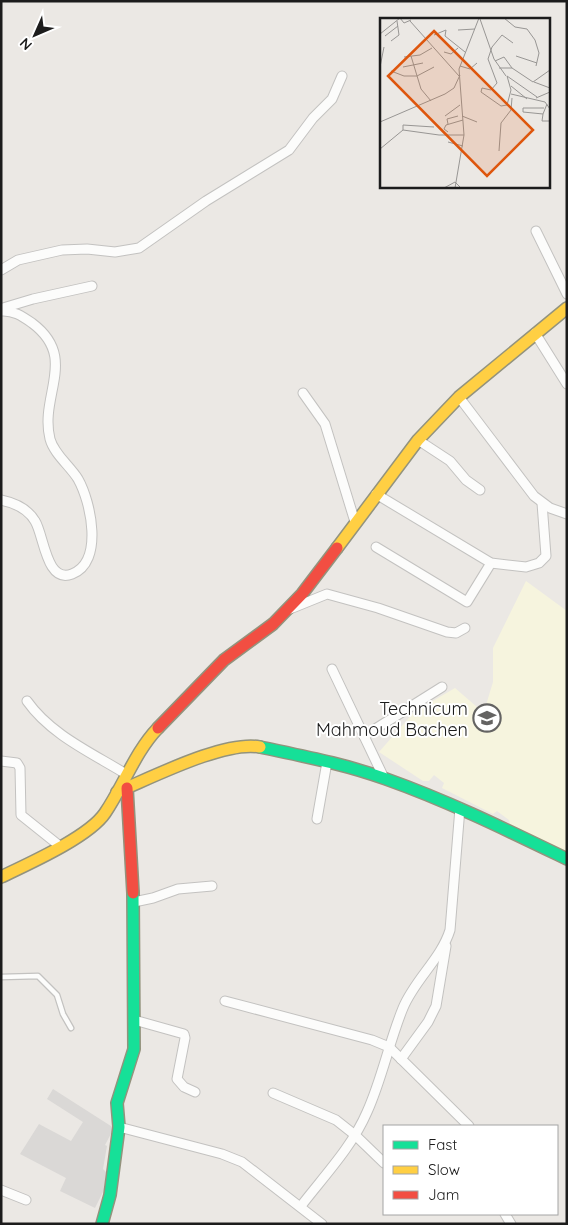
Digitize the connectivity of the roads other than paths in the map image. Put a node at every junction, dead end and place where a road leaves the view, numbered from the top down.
1 (342, 76) dead end
2 (536, 231) dead end
3 (1, 270) edge
4 (92, 286) dead end
5 (567, 294) edge
6 (567, 308) edge
7 (1, 310) edge
8 (535, 333) junction
9 (567, 384) edge
10 (303, 393) dead end
11 (459, 397) junction
12 (418, 440) junction
13 (480, 490) dead end
14 (376, 494) junction
15 (1, 500) edge
16 (542, 503) junction
17 (567, 514) edge
18 (355, 522) junction
19 (376, 547) dead end
20 (491, 563) junction
21 (286, 611) junction
22 (465, 628) dead end
23 (332, 670) dead end
24 (442, 687) dead end
25 (27, 701) dead end
26 (364, 736) junction
27 (1, 761) edge
28 (327, 762) junction
29 (126, 774) junction
30 (384, 778) junction
31 (122, 790) junction
32 (460, 808) junction
33 (317, 819) dead end
34 (61, 847) junction
35 (567, 859) edge
36 (1, 877) edge
37 (212, 886) dead end
38 (134, 902) junction
39 (446, 943) junction
40 (1, 977) edge
41 (225, 1001) dead end
42 (134, 1020) junction
43 (71, 1028) dead end
44 (389, 1047) junction
45 (401, 1059) junction
46 (195, 1092) dead end
47 (273, 1093) dead end
48 (468, 1125) edge
49 (119, 1127) junction
50 (355, 1134) junction
51 (383, 1162) edge
52 (1, 1190) edge
53 (26, 1200) dead end
54 (301, 1206) junction
55 (102, 1224) edge
56 (322, 1224) edge

1 - 3 street
2 - 5 street
4 - 7 street
6 - 8 street
7 - 15 street
8 - 9 street
8 - 11 street
10 - 18 street
11 - 12 street
11 - 16 street
12 - 13 street
12 - 14 street
14 - 18 street
14 - 20 street
16 - 17 street
16 - 20 street
18 - 21 street
19 - 20 street
21 - 22 street
21 - 29 street
23 - 26 street
24 - 26 street
25 - 29 street
26 - 30 street
27 - 34 street
28 - 30 street
28 - 31 street
28 - 33 street
29 - 31 street
30 - 32 street
31 - 34 street
31 - 38 street
32 - 35 street
32 - 39 street
34 - 36 street
37 - 38 street
38 - 42 street
39 - 44 street
39 - 45 street
40 - 43 lane
41 - 44 street
42 - 46 street
42 - 49 street
44 - 45 street
44 - 50 street
45 - 48 street
47 - 50 street
49 - 54 street
49 - 55 street
50 - 51 street
50 - 54 street
52 - 53 street
54 - 56 street

